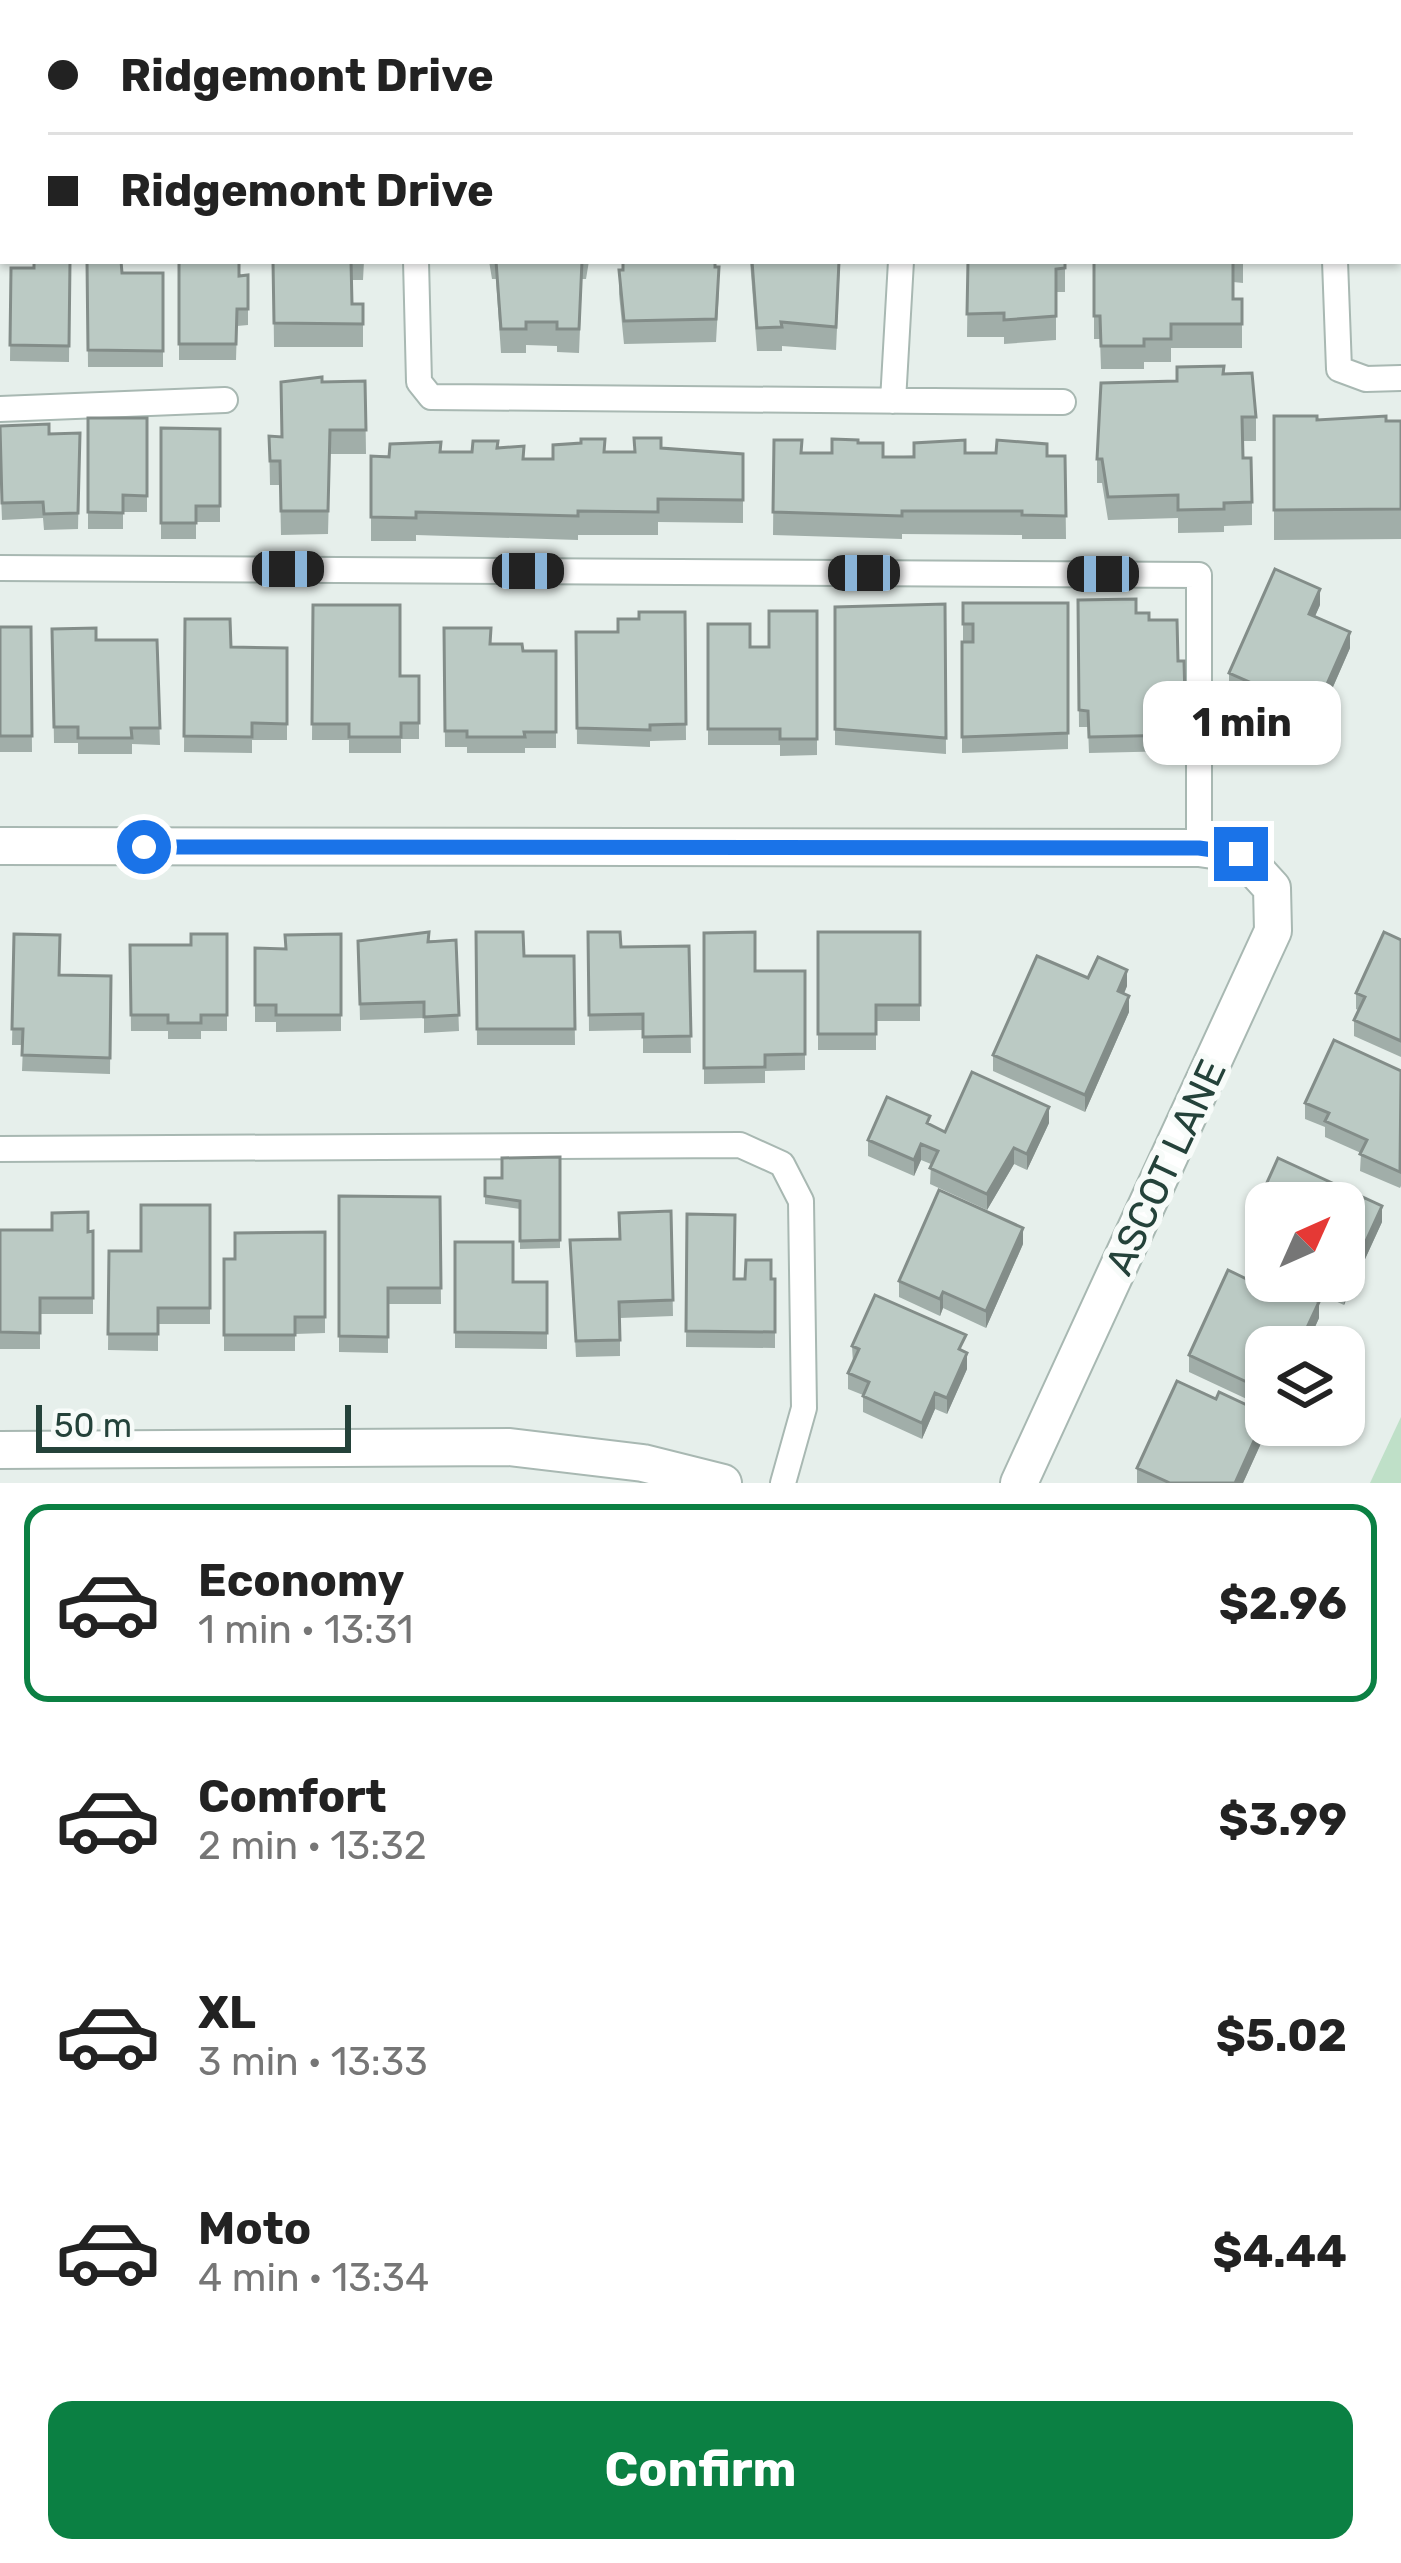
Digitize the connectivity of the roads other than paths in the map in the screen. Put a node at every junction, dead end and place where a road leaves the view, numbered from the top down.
1 (416, 264) edge
2 (901, 264) edge
3 (1335, 264) edge
4 (1401, 378) edge
5 (225, 400) dead end
6 (893, 401) junction
7 (1063, 402) dead end
8 (0, 409) edge
9 (0, 568) edge
10 (0, 847) edge
11 (1199, 848) junction
12 (0, 1149) edge
13 (0, 1450) edge
14 (723, 1483) edge
15 (783, 1483) edge
16 (1019, 1483) edge

1 - 6 lane
2 - 6 lane
3 - 4 lane
5 - 8 lane
6 - 7 lane
9 - 11 lane
10 - 11 street
11 - 16 street, ASCOT LANE
12 - 15 lane
13 - 14 street

